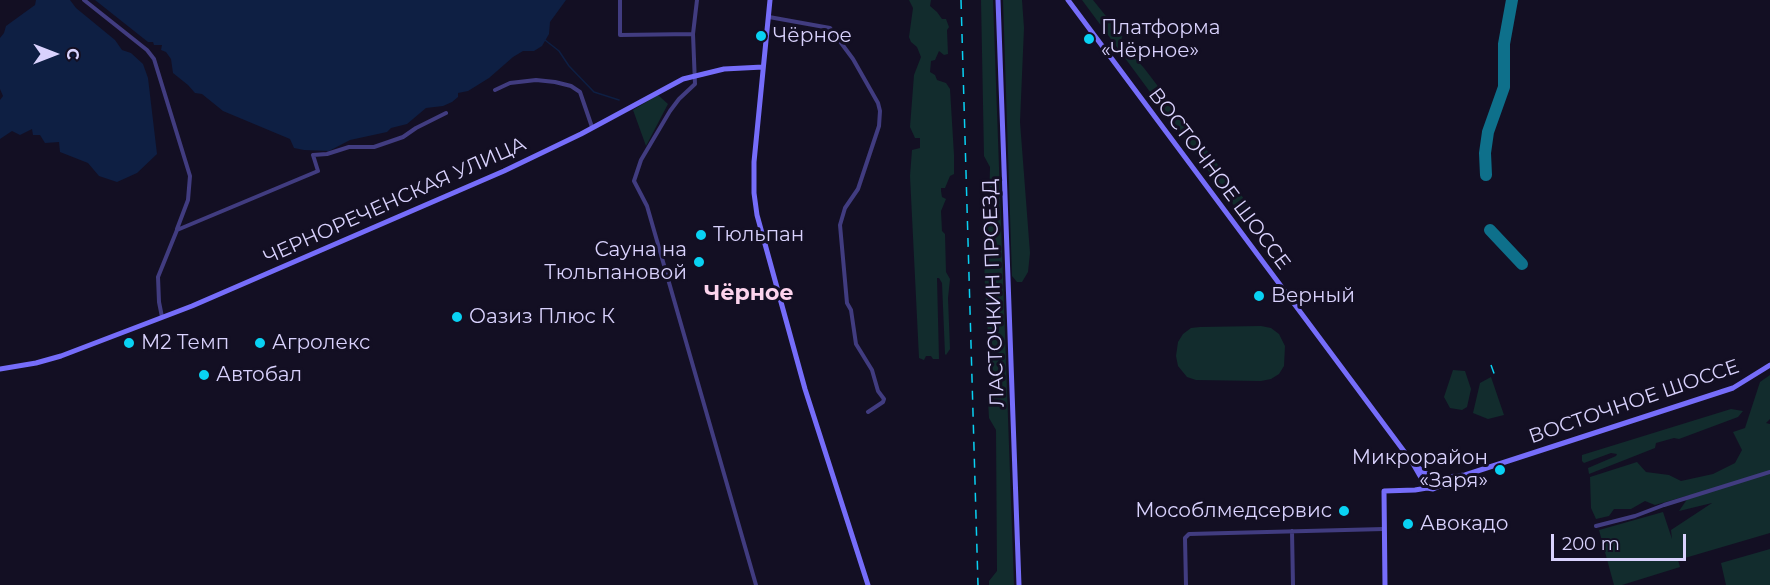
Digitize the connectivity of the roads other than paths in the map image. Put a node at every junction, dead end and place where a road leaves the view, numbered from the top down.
1 (84, 0) edge
2 (620, 0) edge
3 (697, 0) edge
4 (770, 0) edge
5 (998, 0) edge
6 (1068, 0) edge
7 (768, 17) junction
8 (693, 34) junction
9 (763, 67) junction
10 (709, 72) junction
11 (694, 75) junction
12 (695, 84) junction
13 (495, 90) dead end
14 (446, 113) dead end
15 (592, 127) junction
16 (177, 230) junction
17 (162, 317) junction
18 (1770, 365) edge
19 (0, 369) edge
20 (868, 412) dead end
21 (1412, 462) junction
22 (1770, 472) edge
23 (1471, 473) junction
24 (1434, 477) junction
25 (1429, 487) junction
26 (1596, 526) dead end
27 (1384, 529) junction
28 (1292, 531) junction
29 (756, 585) edge
30 (868, 585) edge
31 (1019, 585) edge
32 (1186, 585) edge
33 (1293, 585) edge
34 (1385, 585) edge

1 - 16 street
2 - 8 street
3 - 8 street
4 - 7 main road
5 - 31 main road, ЛАСТОЧКИН ПРОЕЗД
6 - 21 main road, ВОСТОЧНОЕ ШОССЕ
7 - 9 main road
7 - 20 street
8 - 11 street
9 - 10 main road, ЧЕРНОРЕЧЕНСКАЯ УЛИЦА
9 - 30 main road
10 - 11 main road, ЧЕРНОРЕЧЕНСКАЯ УЛИЦА
10 - 12 street
11 - 12 street
11 - 15 main road, ЧЕРНОРЕЧЕНСКАЯ УЛИЦА
12 - 29 street
13 - 15 street
14 - 16 street
15 - 17 main road, ЧЕРНОРЕЧЕНСКАЯ УЛИЦА
16 - 17 street
17 - 19 main road, ЧЕРНОРЕЧЕНСКАЯ УЛИЦА
18 - 23 main road, ВОСТОЧНОЕ ШОССЕ
21 - 24 main road, ВОСТОЧНОЕ ШОССЕ
21 - 25 main road, ВОСТОЧНОЕ ШОССЕ
22 - 26 street
23 - 24 main road, ВОСТОЧНОЕ ШОССЕ
23 - 25 main road, ВОСТОЧНОЕ ШОССЕ
24 - 25 main road
24 - 25 main road
25 - 27 main road
27 - 28 street
27 - 34 main road
28 - 32 street
28 - 33 street

